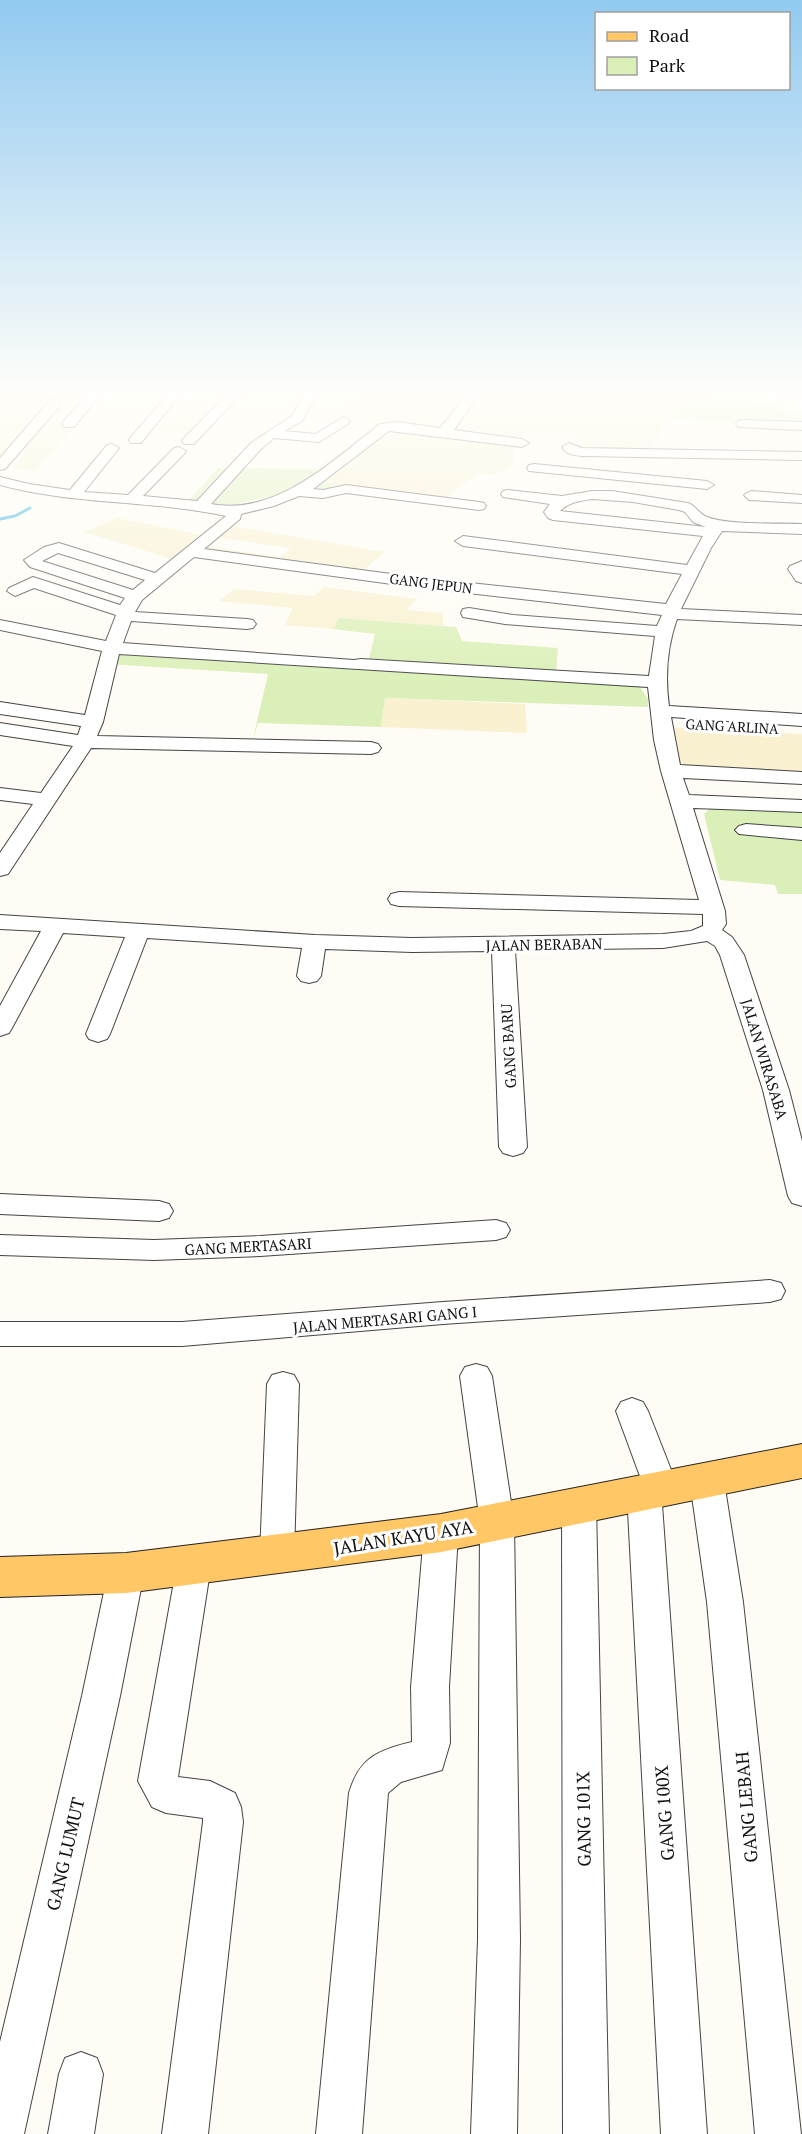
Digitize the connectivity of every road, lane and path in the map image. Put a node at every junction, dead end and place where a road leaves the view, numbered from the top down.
1 (45, 491) edge
2 (78, 491) edge
3 (140, 491) edge
4 (216, 491) edge
5 (339, 491) edge
6 (358, 491) edge
7 (300, 492) joint
8 (508, 494) dead end
9 (74, 495) junction
10 (751, 495) dead end
11 (132, 499) junction
12 (802, 499) edge
13 (563, 501) junction
14 (202, 506) junction
15 (478, 506) dead end
16 (231, 512) junction
17 (716, 529) junction
18 (802, 529) edge
19 (463, 541) dead end
20 (191, 552) junction
21 (175, 566) junction
22 (802, 566) edge
23 (692, 570) junction
24 (802, 578) edge
25 (157, 579) junction
26 (15, 591) dead end
27 (136, 596) junction
28 (420, 597) dead end
29 (671, 612) junction
30 (469, 613) dead end
31 (125, 614) junction
32 (506, 617) junction
33 (537, 619) dead end
34 (802, 620) edge
35 (247, 624) dead end
36 (0, 625) edge
37 (482, 628) dead end
38 (664, 638) junction
39 (112, 648) junction
40 (657, 682) junction
41 (0, 708) edge
42 (662, 717) junction
43 (802, 720) edge
44 (94, 722) junction
45 (0, 729) edge
46 (802, 729) edge
47 (85, 742) junction
48 (371, 748) dead end
49 (671, 771) junction
50 (802, 778) edge
51 (0, 794) edge
52 (48, 800) junction
53 (681, 801) junction
54 (802, 806) edge
55 (746, 830) dead end
56 (802, 834) edge
57 (10, 838) edge
58 (0, 869) edge
59 (399, 899) dead end
60 (711, 907) junction
61 (0, 922) edge
62 (55, 927) junction
63 (138, 932) junction
64 (710, 932) junction
65 (315, 942) junction
66 (503, 945) junction
67 (309, 976) dead end
68 (0, 1028) edge
69 (98, 1034) dead end
70 (513, 1147) dead end
71 (802, 1196) edge
72 (0, 1204) edge
73 (159, 1211) dead end
74 (496, 1230) dead end
75 (0, 1245) edge
76 (770, 1291) dead end
77 (0, 1334) edge
78 (476, 1376) dead end
79 (283, 1384) dead end
80 (632, 1411) dead end
81 (802, 1462) edge
82 (706, 1482) junction
83 (653, 1491) junction
84 (579, 1504) junction
85 (497, 1522) junction
86 (441, 1533) junction
87 (277, 1555) junction
88 (194, 1565) junction
89 (126, 1573) junction
90 (0, 1577) edge
91 (81, 2074) dead end
92 (1, 2134) edge
93 (71, 2134) edge
94 (185, 2134) edge
95 (339, 2134) edge
96 (494, 2134) edge
97 (586, 2134) edge
98 (684, 2134) edge
99 (778, 2134) edge

1 - 9 street
2 - 9 street
3 - 11 street
4 - 14 street
5 - 7 street
6 - 15 street
7 - 16 street
8 - 13 street
9 - 11 street
10 - 12 street
11 - 14 street
13 - 17 street
13 - 17 street
14 - 16 street
16 - 20 street
17 - 18 street
17 - 23 street
19 - 23 street
20 - 21 street
20 - 29 street, GANG JEPUN
21 - 25 street
21 - 28 street
22 - 24 street
23 - 29 street
25 - 27 street
25 - 27 street
26 - 31 street
27 - 31 street
29 - 34 street, GANG JEPUN
29 - 38 street
30 - 32 street
31 - 35 street
31 - 39 street
32 - 33 street
32 - 38 street
36 - 39 street
37 - 38 street
38 - 40 street
39 - 40 street
39 - 44 street
40 - 42 street
41 - 44 street
42 - 43 street
42 - 46 street, GANG ARLINA
42 - 49 street
44 - 47 street
45 - 47 street
47 - 48 street
47 - 52 street
49 - 50 street
49 - 53 street
51 - 52 street
52 - 57 street
53 - 54 street
53 - 60 street
55 - 56 street
57 - 58 street
59 - 60 street
60 - 64 street
61 - 62 street, JALAN BERABAN
62 - 63 street, JALAN BERABAN
62 - 68 street
63 - 65 street, JALAN BERABAN
63 - 69 street
64 - 66 street, JALAN BERABAN
64 - 71 street, JALAN WIRASABA
65 - 66 street, JALAN BERABAN
65 - 67 street
66 - 70 street, GANG BARU
72 - 73 street
74 - 75 street, GANG MERTASARI
76 - 77 street, JALAN MERTASARI GANG I
78 - 85 street
79 - 87 street
80 - 83 street, GANG 100X
81 - 82 main road, JALAN KAYU AYA
82 - 83 main road, JALAN KAYU AYA
82 - 99 street, GANG LEBAH
83 - 84 main road, JALAN KAYU AYA
83 - 98 street, GANG 100X
84 - 85 main road, JALAN KAYU AYA
84 - 97 street, GANG 101X
85 - 86 main road, JALAN KAYU AYA
85 - 96 street
86 - 87 main road, JALAN KAYU AYA
86 - 95 street
87 - 88 main road, JALAN KAYU AYA
88 - 89 main road, JALAN KAYU AYA
88 - 94 street
89 - 90 main road, JALAN KAYU AYA
89 - 92 street, GANG LUMUT
91 - 93 street

